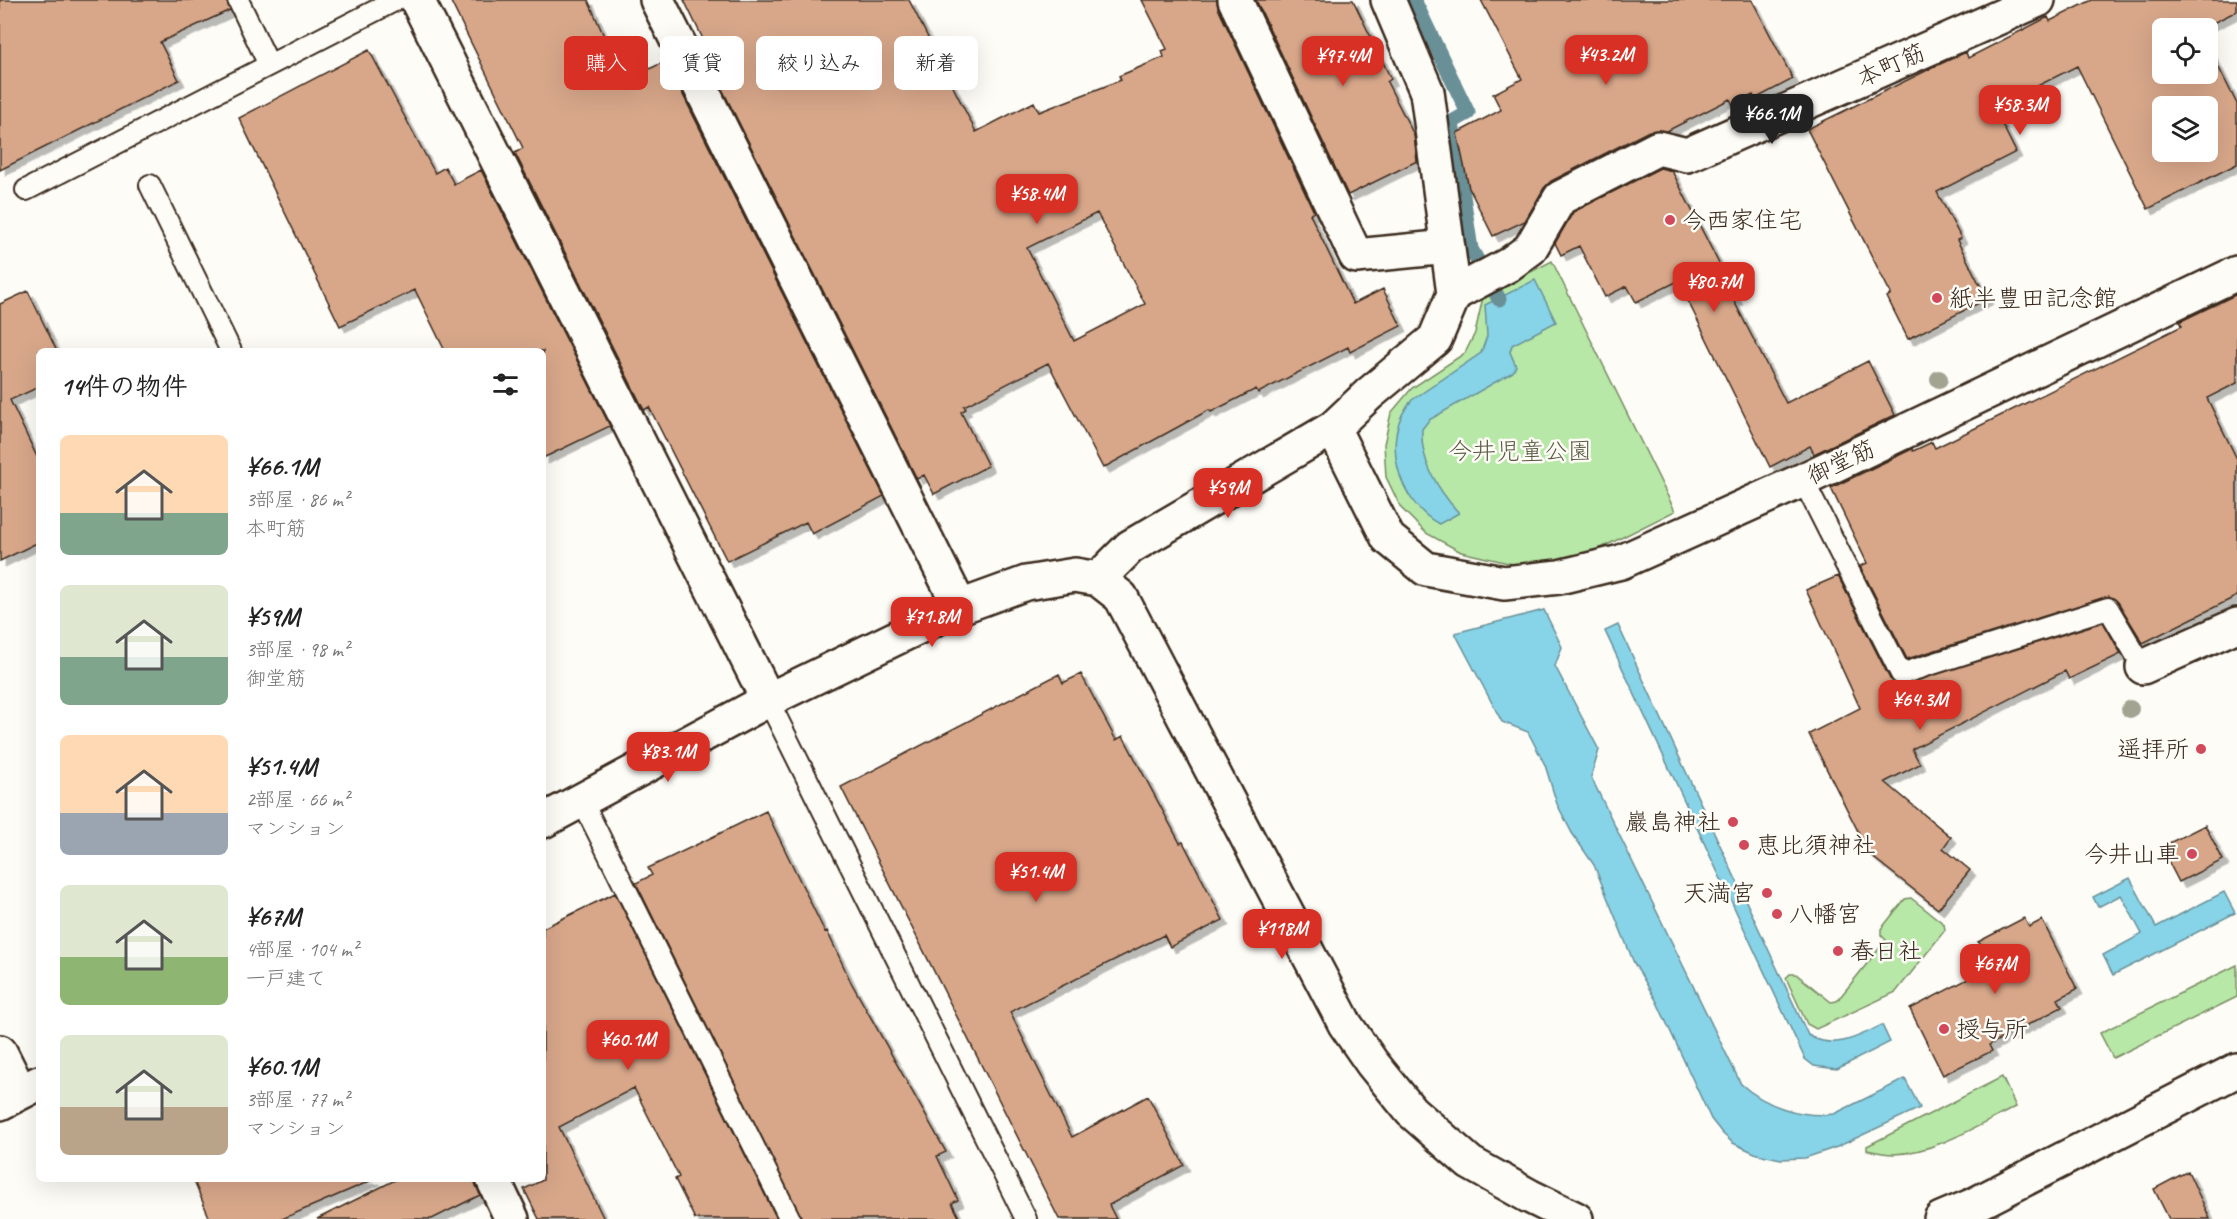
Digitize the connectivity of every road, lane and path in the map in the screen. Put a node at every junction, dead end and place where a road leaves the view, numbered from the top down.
1 (238, 0) edge
2 (657, 0) edge
3 (1235, 0) edge
4 (1388, 0) edge
5 (2038, 0) edge
6 (399, 1) edge
7 (269, 65) junction
8 (150, 184) dead end
9 (26, 190) dead end
10 (1448, 247) junction
11 (2237, 273) edge
12 (1462, 290) junction
13 (230, 348) edge
14 (1333, 428) junction
15 (1803, 480) junction
16 (1098, 579) junction
17 (960, 607) junction
18 (2237, 625) edge
19 (2143, 667) joint
20 (768, 700) junction
21 (582, 801) junction
22 (546, 819) edge
23 (0, 1052) edge
24 (2237, 1070) edge
25 (20, 1093) edge
26 (494, 1182) edge
27 (512, 1219) edge
28 (790, 1219) edge
29 (1026, 1219) edge
30 (1576, 1219) edge
31 (1941, 1219) edge

1 - 7 lane
2 - 17 street
3 - 10 street
4 - 10 street
5 - 12 street, 本町筋
6 - 7 lane
6 - 20 street
7 - 9 lane
8 - 13 lane
10 - 12 street
11 - 15 street, 御堂筋
12 - 14 street
14 - 15 street, 御堂筋
14 - 16 street
15 - 19 lane
16 - 17 street
16 - 30 street
17 - 20 street
18 - 19 street
20 - 21 street
20 - 29 lane
21 - 22 street
21 - 28 lane
23 - 25 street
24 - 31 street
26 - 27 street

